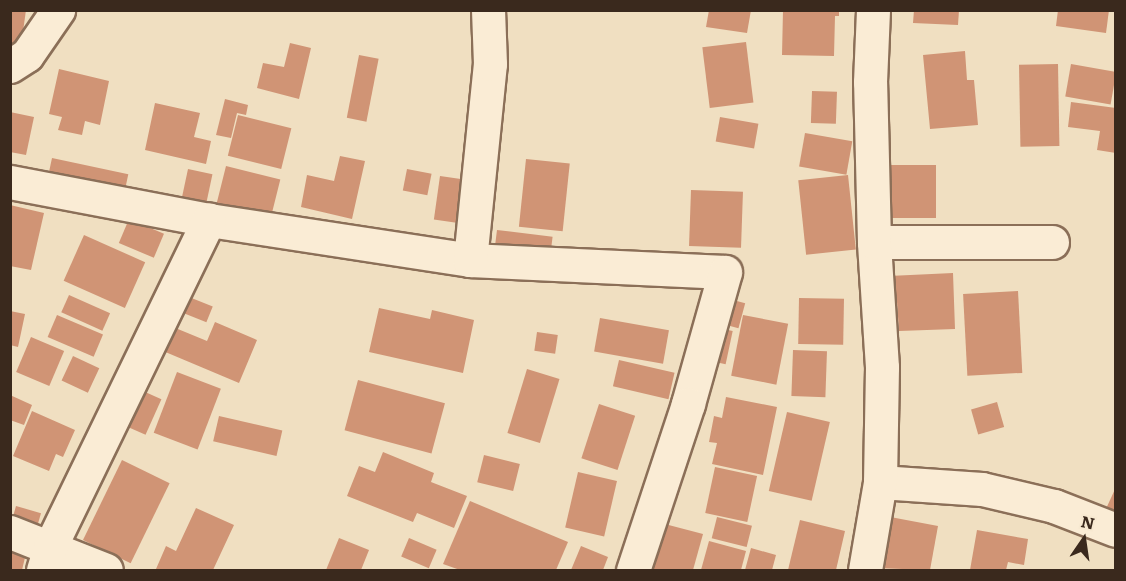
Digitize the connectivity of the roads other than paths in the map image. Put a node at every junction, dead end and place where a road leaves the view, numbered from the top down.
1 (58, 10) edge
2 (488, 10) edge
3 (873, 10) edge
4 (10, 66) edge
5 (10, 182) edge
6 (209, 220) junction
7 (874, 242) junction
8 (1052, 242) dead end
9 (470, 260) junction
10 (880, 482) junction
11 (1116, 530) edge
12 (10, 532) edge
13 (46, 559) edge
14 (106, 570) edge
15 (633, 570) edge
16 (866, 570) edge

1 - 4 street
2 - 9 street
3 - 7 street
5 - 6 street
6 - 9 street
6 - 13 street
7 - 8 street
7 - 10 street
9 - 15 street
10 - 11 street
10 - 16 street
12 - 13 street
13 - 14 street

